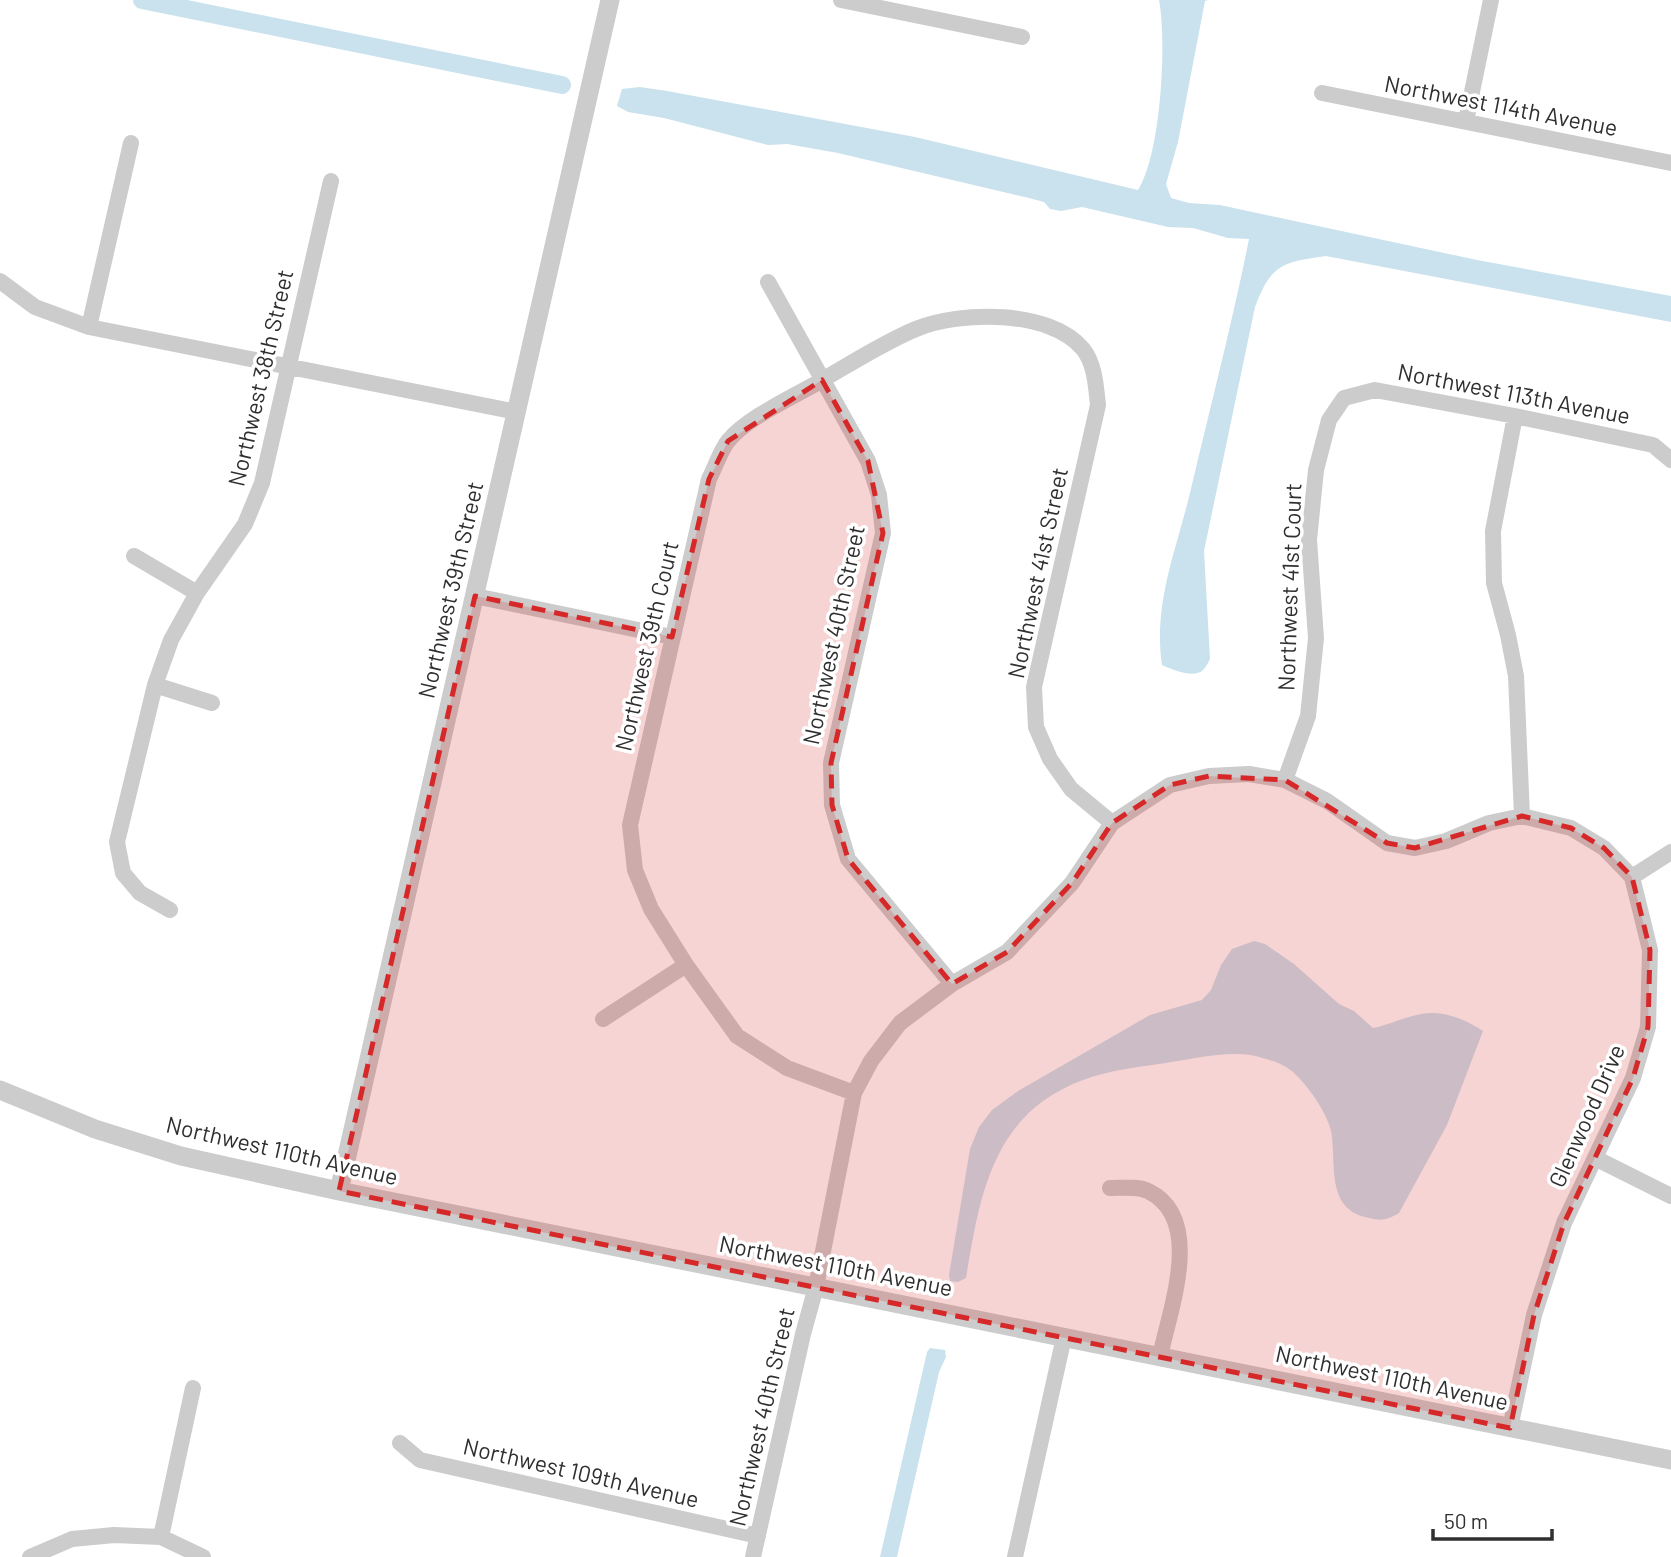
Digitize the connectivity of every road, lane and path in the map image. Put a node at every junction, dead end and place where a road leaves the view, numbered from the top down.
1 (610, 0) edge
2 (841, 0) edge
3 (1491, 0) edge
4 (918, 7) edge
5 (1022, 37) dead end
6 (1322, 93) dead end
7 (1466, 121) junction
8 (131, 143) dead end
9 (1671, 163) edge
10 (331, 181) dead end
11 (0, 281) edge
12 (768, 282) dead end
13 (89, 327) junction
14 (287, 367) junction
15 (822, 380) junction
16 (1344, 398) joint
17 (517, 412) junction
18 (1515, 416) junction
19 (1671, 460) edge
20 (134, 556) dead end
21 (197, 593) junction
22 (475, 596) junction
23 (672, 637) junction
24 (155, 685) junction
25 (212, 703) dead end
26 (1285, 780) junction
27 (1522, 816) junction
28 (1112, 823) junction
29 (1671, 852) edge
30 (1632, 877) junction
31 (170, 910) dead end
32 (685, 965) junction
33 (952, 984) junction
34 (603, 1018) dead end
35 (0, 1090) edge
36 (854, 1093) junction
37 (1595, 1158) junction
38 (1111, 1188) dead end
39 (339, 1191) junction
40 (1671, 1196) edge
41 (817, 1287) junction
42 (1064, 1337) junction
43 (1160, 1356) junction
44 (193, 1388) dead end
45 (1510, 1428) junction
46 (400, 1443) dead end
47 (1671, 1460) edge
48 (758, 1536) junction
49 (162, 1537) junction
50 (30, 1557) edge
51 (203, 1557) edge
52 (753, 1557) edge
53 (1015, 1557) edge

1 - 17 street, Northwest 39th Street
2 - 4 street
3 - 7 street
4 - 5 street
6 - 7 street, Northwest 114th Avenue
7 - 9 street, Northwest 114th Avenue
8 - 13 street
10 - 14 street, Northwest 38th Street
11 - 13 street
12 - 15 street, Northwest 40th Street
13 - 14 street
14 - 17 street
14 - 21 street, Northwest 38th Street
15 - 23 street, Northwest 39th Court
15 - 28 street, Northwest 41st Street
15 - 33 street, Northwest 40th Street
16 - 18 street, Northwest 113th Avenue
16 - 26 street, Northwest 41st Court
17 - 22 street, Northwest 39th Street
18 - 19 street, Northwest 113th Avenue
18 - 27 street
20 - 21 street
21 - 24 street, Northwest 38th Street
22 - 23 street
22 - 39 street, Northwest 39th Street
23 - 32 street, Northwest 39th Court
24 - 25 street
24 - 31 street, Northwest 38th Street
26 - 27 street
26 - 28 street
27 - 30 street
28 - 33 street
29 - 30 street
30 - 37 street, Glenwood Drive
32 - 34 street
32 - 36 street, Northwest 39th Court
33 - 36 street
35 - 39 street, Northwest 110th Avenue
36 - 41 street
37 - 40 street
37 - 45 street, Glenwood Drive
38 - 43 street
39 - 41 street, Northwest 110th Avenue
41 - 42 street, Northwest 110th Avenue
41 - 48 street, Northwest 40th Street
42 - 43 street, Northwest 110th Avenue
42 - 53 street
43 - 45 street, Northwest 110th Avenue
44 - 49 street
45 - 47 street, Northwest 110th Avenue
46 - 48 street, Northwest 109th Avenue
48 - 52 street, Northwest 40th Street
49 - 50 street
49 - 51 street

